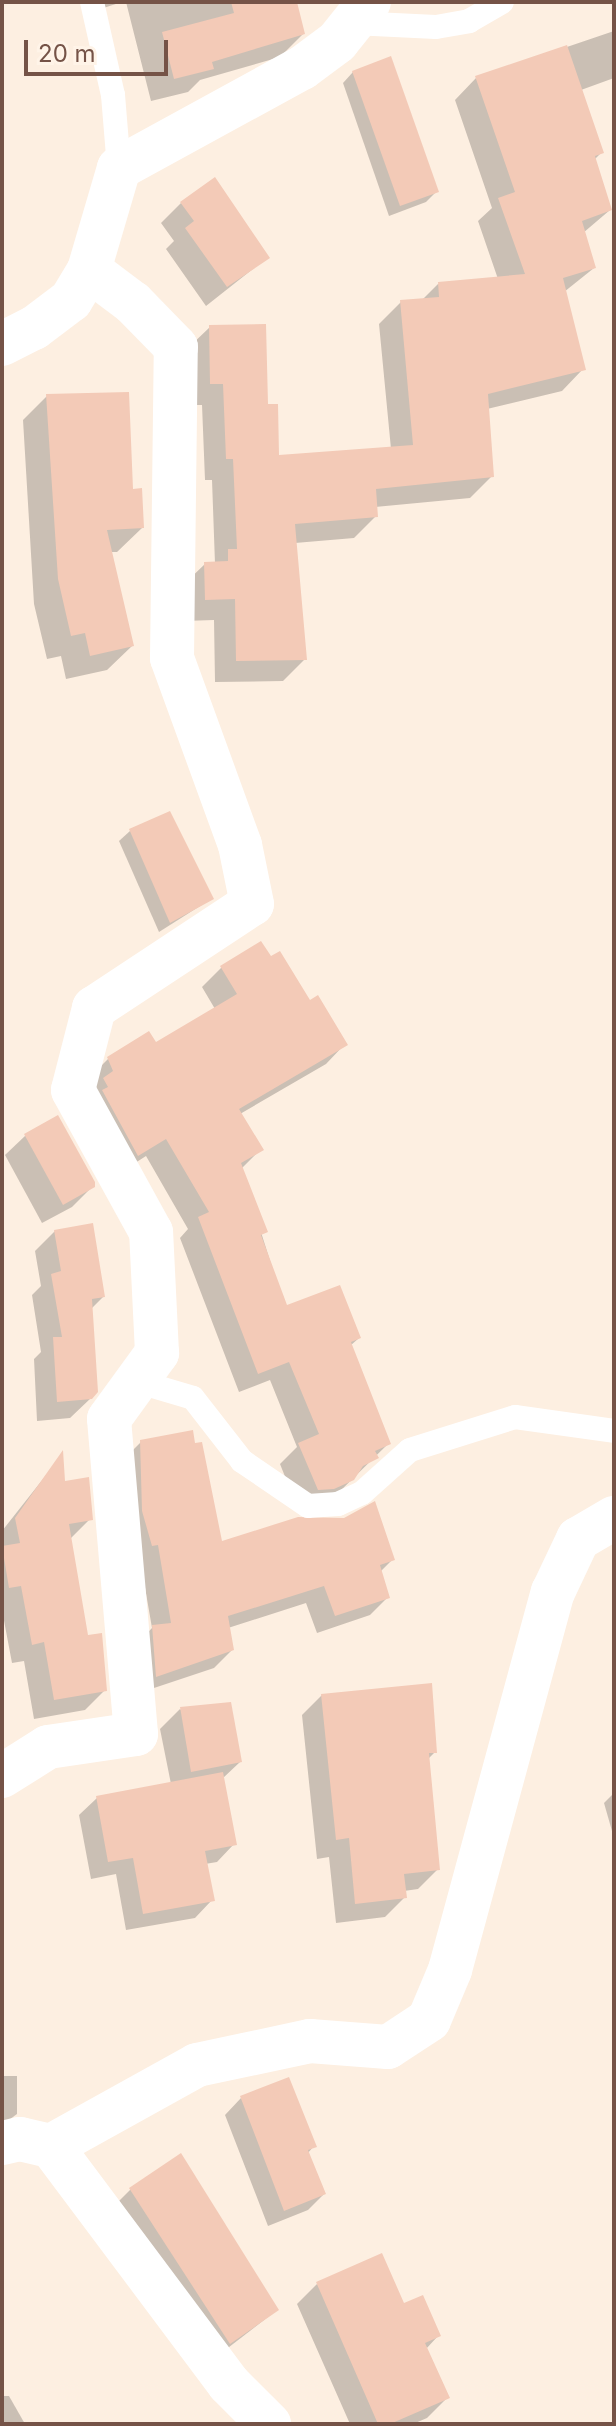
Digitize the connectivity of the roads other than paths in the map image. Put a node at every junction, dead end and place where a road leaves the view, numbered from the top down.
1 (92, 2) edge
2 (502, 2) edge
3 (361, 12) edge
4 (119, 168) junction
5 (89, 270) junction
6 (2, 344) edge
7 (136, 1381) junction
8 (614, 1431) edge
9 (614, 1518) edge
10 (2, 1776) edge
11 (2, 2143) edge
12 (51, 2146) junction
13 (269, 2424) edge

1 - 4 lane
2 - 3 lane
3 - 4 street
4 - 5 street
5 - 6 street
5 - 7 street
7 - 8 lane
7 - 10 street
9 - 12 street
11 - 12 street
12 - 13 street

